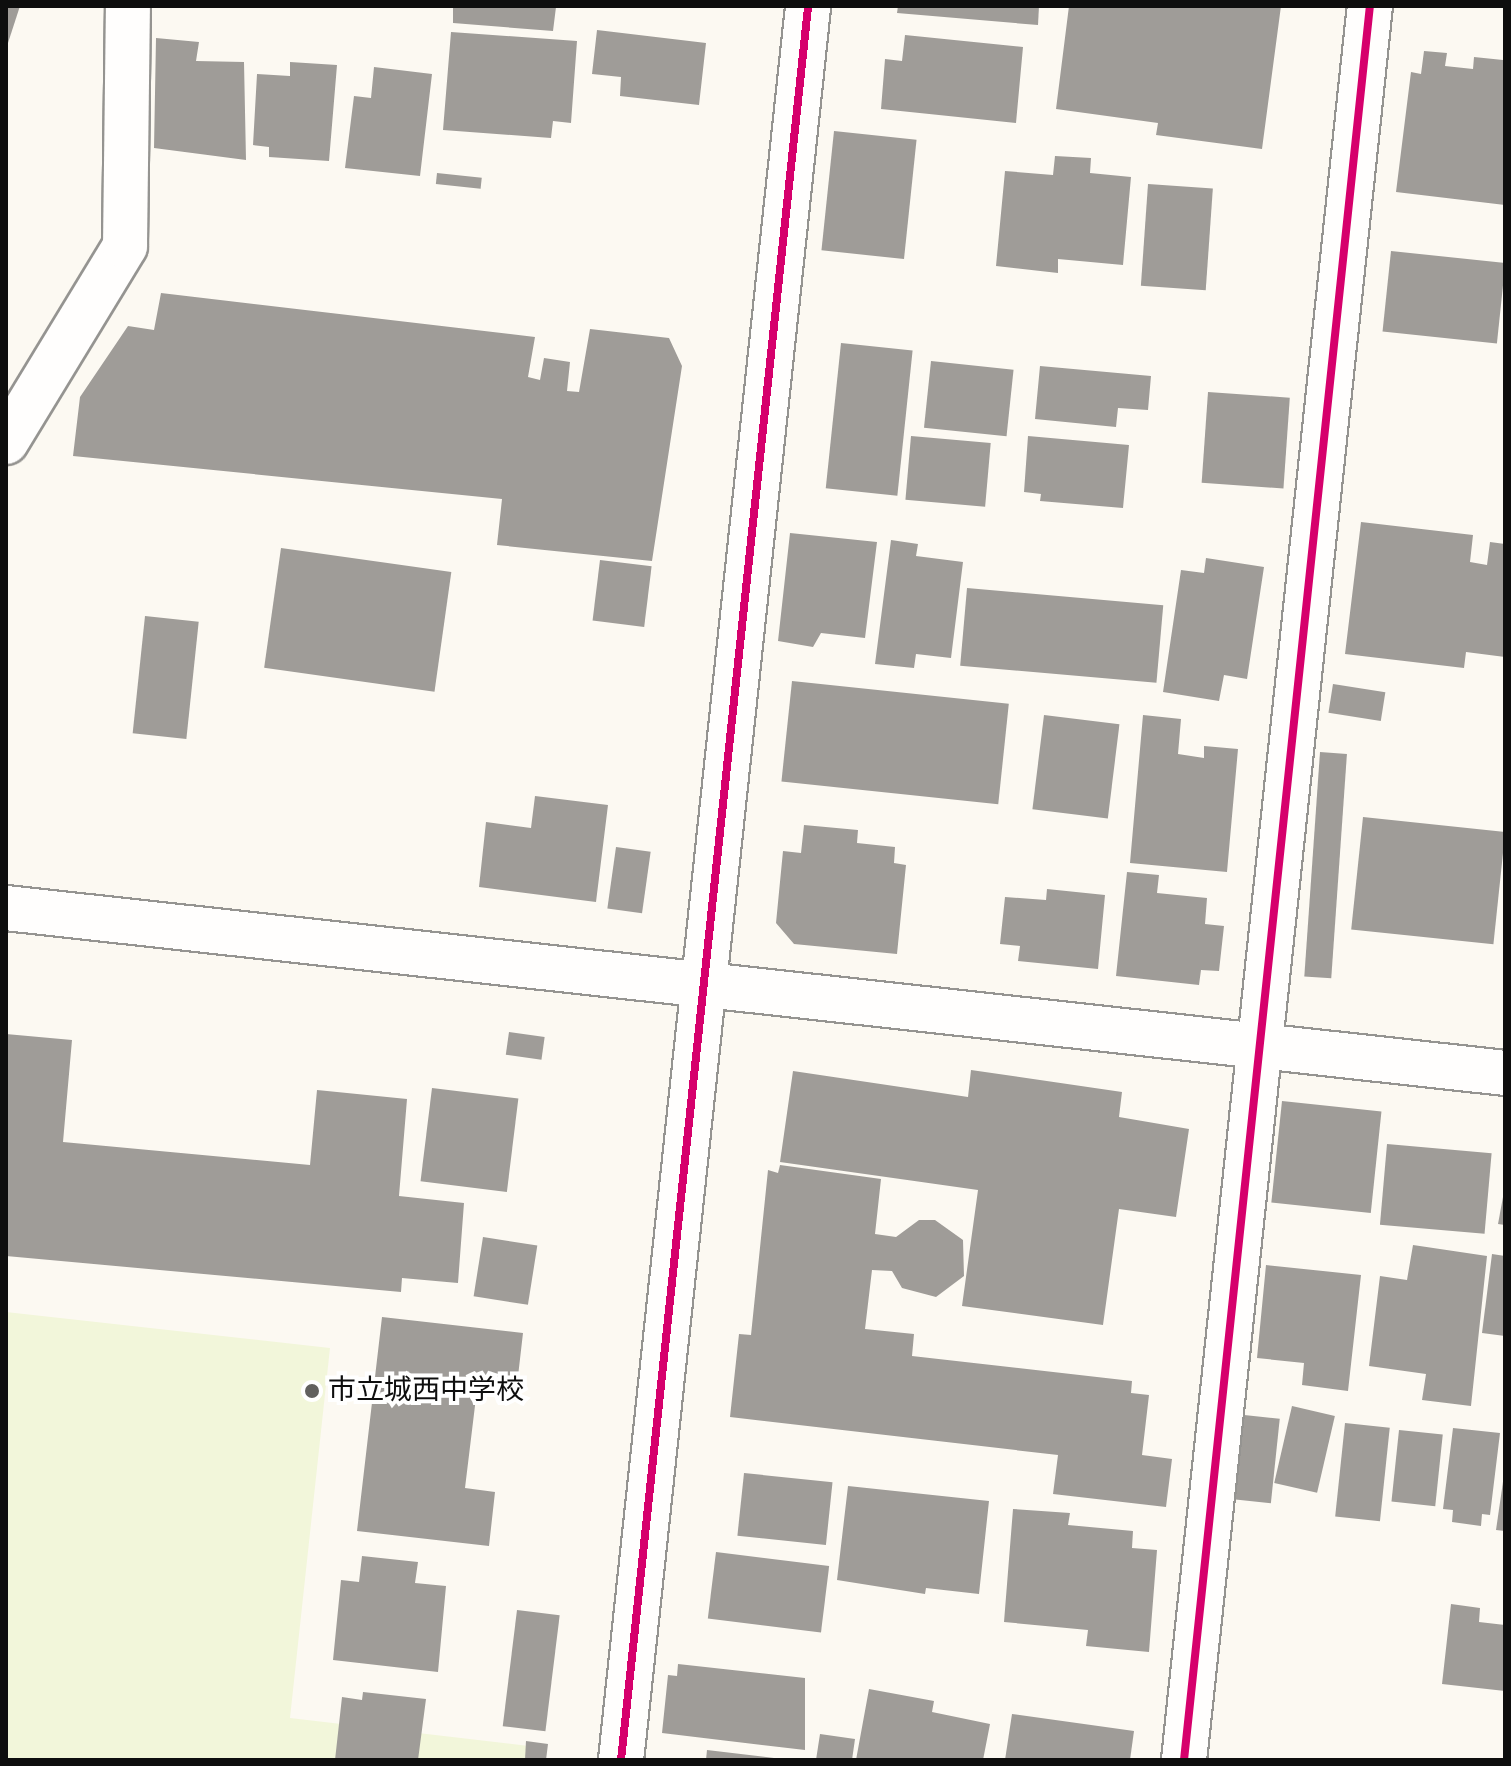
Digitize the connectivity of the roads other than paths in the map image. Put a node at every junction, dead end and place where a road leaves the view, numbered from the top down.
1 (128, 6) edge
2 (808, 6) edge
3 (1370, 6) edge
4 (6, 442) edge
5 (6, 908) edge
6 (705, 986) junction
7 (1258, 1046) junction
8 (1505, 1073) edge
9 (621, 1760) edge
10 (1184, 1760) edge

1 - 4 street
2 - 6 street
3 - 7 street
5 - 6 street
6 - 7 street
6 - 9 street
7 - 8 street
7 - 10 street

